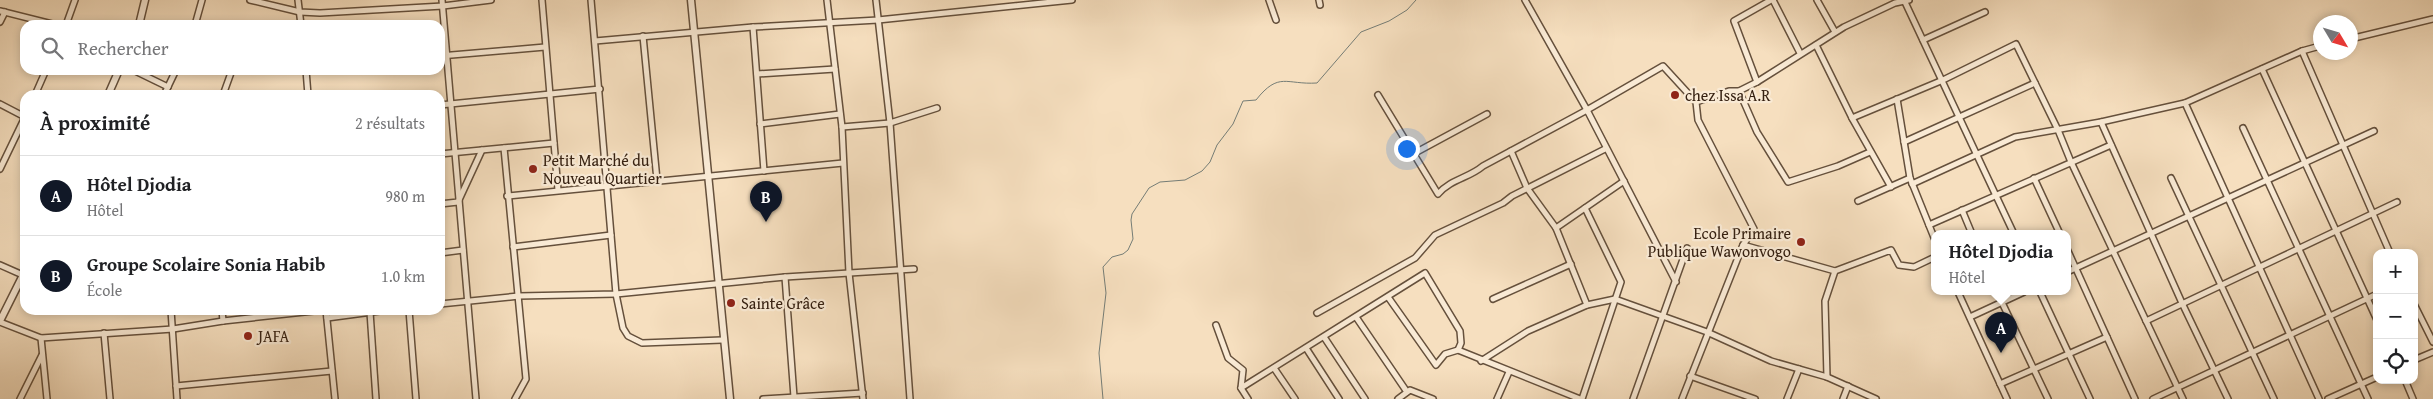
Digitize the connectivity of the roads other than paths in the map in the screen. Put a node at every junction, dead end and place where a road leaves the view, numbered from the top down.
1 (74, 0) edge
2 (145, 0) edge
3 (202, 0) edge
4 (250, 0) edge
5 (298, 0) edge
6 (491, 0) edge
7 (542, 0) edge
8 (591, 0) edge
9 (691, 0) edge
10 (827, 0) edge
11 (876, 0) edge
12 (1072, 0) edge
13 (1269, 0) edge
14 (1524, 0) edge
15 (1772, 0) edge
16 (1817, 0) edge
17 (1906, 1) edge
18 (443, 3) edge
19 (2, 12) edge
20 (300, 12) junction
21 (1985, 12) dead end
22 (2433, 18) edge
23 (34, 20) edge
24 (68, 20) edge
25 (140, 20) edge
26 (196, 20) edge
27 (301, 20) edge
28 (444, 20) edge
29 (878, 20) junction
30 (1276, 20) dead end
31 (0, 22) edge
32 (830, 23) junction
33 (753, 27) junction
34 (445, 30) edge
35 (693, 32) junction
36 (1835, 32) junction
37 (643, 36) junction
38 (2358, 37) edge
39 (1923, 40) junction
40 (595, 41) junction
41 (1816, 45) junction
42 (546, 47) junction
43 (2313, 48) edge
44 (2302, 51) junction
45 (1800, 53) junction
46 (447, 56) junction
47 (835, 69) junction
48 (2262, 69) junction
49 (757, 74) junction
50 (44, 75) edge
51 (117, 75) edge
52 (143, 75) edge
53 (174, 75) edge
54 (230, 75) edge
55 (306, 75) edge
56 (1943, 80) junction
57 (1757, 82) junction
58 (2035, 83) junction
59 (168, 87) junction
60 (600, 89) junction
61 (37, 90) edge
62 (110, 90) edge
63 (166, 90) edge
64 (225, 90) edge
65 (308, 90) edge
66 (1739, 91) junction
67 (550, 93) junction
68 (1378, 94) dead end
69 (1897, 100) junction
70 (1696, 102) junction
71 (2184, 103) junction
72 (0, 104) edge
73 (452, 104) junction
74 (445, 105) edge
75 (937, 108) dead end
76 (1587, 110) junction
77 (20, 114) edge
78 (840, 114) junction
79 (1487, 114) dead end
80 (1960, 116) junction
81 (1852, 118) junction
82 (2101, 122) junction
83 (890, 123) junction
84 (760, 124) junction
85 (20, 127) edge
86 (842, 127) junction
87 (2243, 128) dead end
88 (2058, 130) junction
89 (2374, 131) dead end
90 (1904, 142) junction
91 (554, 143) junction
92 (2111, 145) junction
93 (2342, 145) junction
94 (504, 148) junction
95 (1605, 149) junction
96 (482, 150) junction
97 (1511, 151) junction
98 (457, 152) junction
99 (1870, 152) junction
100 (445, 153) edge
101 (1413, 154) junction
102 (1978, 156) junction
103 (2071, 162) junction
104 (843, 163) junction
105 (2304, 164) junction
106 (0, 169) edge
107 (764, 171) junction
108 (708, 177) junction
109 (2034, 178) junction
110 (2170, 178) dead end
111 (657, 180) junction
112 (1911, 181) junction
113 (2266, 181) junction
114 (1624, 182) junction
115 (608, 185) junction
116 (1891, 187) junction
117 (1527, 188) junction
118 (558, 190) junction
119 (1996, 195) junction
120 (507, 196) junction
121 (2229, 198) junction
122 (1858, 201) dead end
123 (458, 202) junction
124 (2397, 202) dead end
125 (445, 203) edge
126 (1585, 208) junction
127 (1962, 210) junction
128 (2372, 213) junction
129 (2188, 217) junction
130 (1929, 225) junction
131 (1556, 228) junction
132 (1931, 230) edge
133 (1970, 230) edge
134 (2012, 230) edge
135 (2058, 230) edge
136 (2335, 231) junction
137 (2151, 234) junction
138 (611, 236) junction
139 (1743, 245) junction
140 (513, 247) junction
141 (1687, 248) dead end
142 (2388, 249) edge
143 (463, 250) junction
144 (2297, 250) junction
145 (2114, 251) junction
146 (445, 252) edge
147 (2071, 257) edge
148 (1931, 260) edge
149 (1571, 264) junction
150 (0, 265) edge
151 (2076, 268) junction
152 (2258, 268) junction
153 (914, 269) dead end
154 (900, 270) junction
155 (2071, 270) edge
156 (1835, 271) junction
157 (20, 272) edge
158 (849, 273) junction
159 (785, 277) junction
160 (20, 282) edge
161 (1676, 282) junction
162 (718, 285) junction
163 (2220, 285) junction
164 (616, 294) junction
165 (1959, 295) edge
166 (1998, 295) edge
167 (2017, 295) edge
168 (2041, 295) edge
169 (520, 296) junction
170 (2373, 296) edge
171 (1388, 297) junction
172 (1493, 299) dead end
173 (1615, 299) junction
174 (2367, 299) junction
175 (468, 302) junction
176 (2002, 302) junction
177 (445, 304) edge
178 (2182, 304) junction
179 (1587, 305) junction
180 (2373, 312) edge
181 (2418, 312) edge
182 (1317, 313) dead end
183 (172, 315) edge
184 (222, 315) edge
185 (279, 315) edge
186 (326, 315) edge
187 (348, 315) edge
188 (370, 315) edge
189 (409, 315) edge
190 (1663, 316) junction
191 (1356, 317) junction
192 (1970, 317) junction
193 (2329, 317) junction
194 (327, 318) junction
195 (223, 321) junction
196 (2146, 321) junction
197 (0, 322) edge
198 (1216, 325) dead end
199 (173, 329) junction
200 (1707, 332) junction
201 (104, 333) junction
202 (1324, 337) junction
203 (2108, 337) junction
204 (2289, 337) junction
205 (41, 338) junction
206 (722, 340) junction
207 (2433, 342) edge
208 (1306, 348) junction
209 (1458, 350) junction
210 (2433, 352) edge
211 (42, 353) junction
212 (2068, 353) junction
213 (2252, 353) junction
214 (2418, 358) edge
215 (1481, 361) junction
216 (1274, 368) junction
217 (1798, 368) junction
218 (2034, 368) junction
219 (2214, 370) junction
220 (332, 372) junction
221 (1509, 372) junction
222 (1690, 376) junction
223 (1827, 377) junction
224 (2373, 378) edge
225 (2000, 384) junction
226 (2361, 384) junction
227 (2407, 384) edge
228 (176, 386) junction
229 (1848, 386) junction
230 (1241, 388) junction
231 (2177, 388) junction
232 (1407, 392) junction
233 (863, 396) edge
234 (794, 397) junction
235 (20, 399) edge
236 (47, 399) edge
237 (110, 399) edge
238 (177, 399) edge
239 (335, 399) edge
240 (376, 399) edge
241 (416, 399) edge
242 (476, 399) edge
243 (515, 399) edge
244 (730, 399) edge
245 (763, 399) edge
246 (910, 399) edge
247 (1248, 399) edge
248 (1295, 399) edge
249 (1339, 399) edge
250 (1365, 399) edge
251 (1398, 399) edge
252 (1433, 399) edge
253 (1497, 399) edge
254 (1581, 399) edge
255 (1633, 399) edge
256 (1682, 399) edge
257 (1755, 399) edge
258 (1787, 399) edge
259 (1843, 399) edge
260 (1876, 399) edge
261 (2007, 399) edge
262 (2048, 399) edge
263 (2090, 399) edge
264 (2136, 399) edge
265 (2153, 399) edge
266 (2183, 399) edge
267 (2228, 399) edge
268 (2274, 399) edge
269 (2319, 399) edge
270 (2328, 399) edge
271 (2368, 399) edge
272 (2413, 399) edge

1 - 24 street
2 - 25 street
3 - 26 street
4 - 20 street
5 - 20 street
6 - 18 street
7 - 42 street
8 - 40 street
9 - 35 street
10 - 32 street
11 - 29 street
12 - 29 street
13 - 30 street
14 - 76 street
15 - 45 street
15 - 57 street
16 - 36 street
17 - 36 street
17 - 39 street
18 - 20 street
18 - 28 street
19 - 23 street
19 - 31 street
20 - 27 street
21 - 39 street
22 - 38 street
29 - 32 street
29 - 83 street
32 - 33 street
32 - 47 street
33 - 35 street
33 - 49 street
34 - 46 street
35 - 37 street
35 - 108 street
36 - 41 street
37 - 40 street
37 - 111 street
39 - 56 street
40 - 60 street
41 - 45 street
41 - 81 street
42 - 46 street
42 - 67 street
43 - 44 street
44 - 48 street
44 - 93 street
45 - 57 street
46 - 73 street
47 - 49 street
47 - 78 street
48 - 71 street
48 - 105 street
49 - 84 street
50 - 61 street
51 - 62 street
52 - 59 street
53 - 59 street
54 - 64 street
55 - 65 street
56 - 58 street
56 - 69 street
56 - 80 street
57 - 66 street
58 - 80 street
58 - 88 street
59 - 63 street
60 - 67 street
60 - 115 street
66 - 70 street
66 - 99 street
67 - 73 street
67 - 91 street
68 - 101 street
69 - 81 street
69 - 90 street
70 - 76 street
70 - 139 street
71 - 82 street
71 - 121 street
72 - 77 street
73 - 74 street
73 - 98 street
75 - 83 street
76 - 95 street
76 - 97 street
78 - 84 street
78 - 86 street
79 - 101 street
80 - 90 street
80 - 102 street
81 - 99 street
82 - 88 street
82 - 92 street
83 - 86 street
83 - 154 street
84 - 107 street
85 - 106 street
86 - 104 street
87 - 113 street
88 - 102 street
88 - 103 street
89 - 93 street
90 - 112 street
91 - 94 street
91 - 118 street
92 - 103 street
92 - 137 street
93 - 105 street
93 - 128 street
94 - 96 street
94 - 120 street
95 - 114 street
95 - 117 street
96 - 98 street
96 - 123 street
97 - 101 street
97 - 117 street
98 - 100 street
98 - 123 street
99 - 116 street
102 - 112 street
102 - 119 street
103 - 109 street
103 - 145 street
104 - 107 street
104 - 158 street
105 - 113 street
105 - 136 street
107 - 108 street
108 - 111 street
108 - 162 street
109 - 119 street
109 - 135 street
110 - 129 street
111 - 115 street
112 - 116 street
112 - 130 street
113 - 121 street
113 - 144 street
114 - 126 street
114 - 161 street
115 - 118 street
115 - 138 street
116 - 122 street
117 - 131 street
117 - 182 street
118 - 120 street
119 - 127 street
119 - 134 street
120 - 140 street
121 - 129 street
121 - 152 street
123 - 125 street
123 - 143 street
124 - 128 street
126 - 131 street
126 - 173 street
127 - 130 street
127 - 133 street
128 - 136 street
128 - 142 street
129 - 137 street
129 - 163 street
130 - 132 street
131 - 149 street
136 - 144 street
136 - 174 street
137 - 145 street
137 - 178 street
138 - 140 street
138 - 164 street
139 - 156 street
139 - 200 street
140 - 169 street
141 - 161 street
143 - 146 street
143 - 175 street
144 - 152 street
144 - 193 street
145 - 151 street
145 - 196 street
147 - 151 street
148 - 156 street
149 - 172 street
149 - 179 street
150 - 157 street
151 - 155 street
151 - 203 street
152 - 163 street
152 - 204 street
153 - 154 street
154 - 158 street
154 - 246 street
156 - 223 street
158 - 159 street
158 - 233 street
159 - 162 street
159 - 234 street
160 - 197 street
161 - 190 street
162 - 164 street
162 - 206 street
163 - 178 street
163 - 213 street
164 - 169 street
164 - 206 street
165 - 192 street
166 - 176 street
167 - 176 street
168 - 212 street
169 - 175 street
169 - 243 street
170 - 174 street
171 - 191 street
171 - 209 street
171 - 209 street
173 - 179 street
173 - 190 street
173 - 254 street
174 - 180 street
174 - 193 street
175 - 177 street
175 - 242 street
176 - 192 street
176 - 218 street
178 - 196 street
178 - 219 street
179 - 215 street
181 - 207 street
183 - 199 street
184 - 195 street
185 - 195 street
186 - 194 street
187 - 194 street
188 - 240 street
189 - 241 street
190 - 200 street
190 - 255 street
191 - 202 street
191 - 232 street
192 - 225 street
193 - 204 street
193 - 226 street
194 - 220 street
195 - 199 street
196 - 231 street
197 - 205 street
198 - 230 street
199 - 201 street
199 - 228 street
200 - 217 street
200 - 222 street
201 - 205 street
201 - 237 street
202 - 208 street
202 - 250 street
203 - 212 street
203 - 264 street
204 - 213 street
204 - 269 street
205 - 211 street
206 - 244 street
208 - 216 street
208 - 249 street
209 - 215 street
210 - 214 street
211 - 235 street
211 - 236 street
212 - 218 street
212 - 263 street
213 - 219 street
213 - 268 street
215 - 221 street
216 - 230 street
216 - 248 street
217 - 223 street
217 - 258 street
218 - 225 street
218 - 262 street
219 - 231 street
219 - 267 street
220 - 228 street
220 - 239 street
221 - 253 street
221 - 254 street
222 - 256 street
222 - 257 street
223 - 229 street
224 - 226 street
225 - 261 street
226 - 270 street
226 - 271 street
227 - 272 street
228 - 238 street
229 - 259 street
229 - 260 street
230 - 247 street
231 - 265 street
231 - 266 street
232 - 251 street
232 - 252 street
233 - 234 street
234 - 245 street

